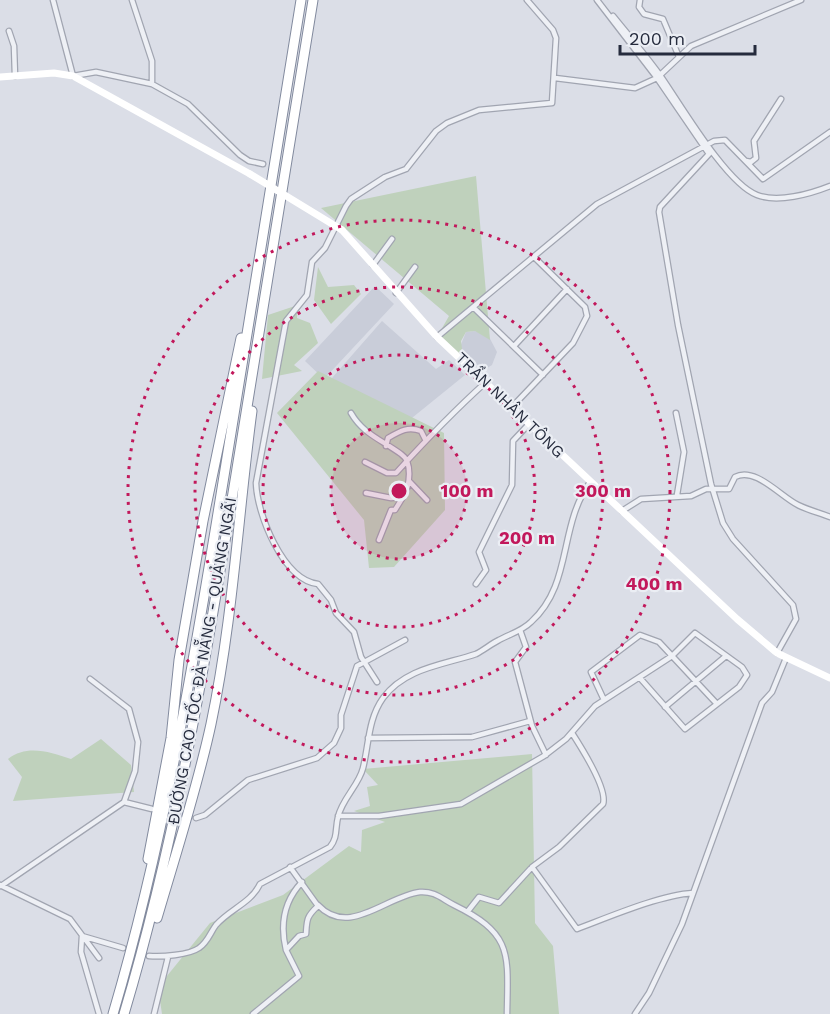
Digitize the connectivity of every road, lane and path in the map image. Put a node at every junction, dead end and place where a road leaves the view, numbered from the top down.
1 (53, 0) edge
2 (132, 0) edge
3 (301, 0) edge
4 (313, 0) edge
5 (527, 0) edge
6 (599, 0) edge
7 (640, 0) edge
8 (801, 0) edge
9 (9, 31) dead end
10 (679, 57) junction
11 (15, 76) junction
12 (73, 76) junction
13 (0, 77) edge
14 (658, 77) junction
15 (555, 78) junction
16 (152, 84) junction
17 (781, 99) dead end
18 (830, 132) edge
19 (707, 146) junction
20 (756, 158) junction
21 (746, 161) junction
22 (263, 164) dead end
23 (760, 176) junction
24 (830, 186) edge
25 (392, 239) dead end
26 (534, 257) junction
27 (373, 265) junction
28 (415, 267) dead end
29 (567, 289) junction
30 (396, 293) junction
31 (265, 305) junction
32 (473, 307) junction
33 (249, 308) junction
34 (437, 337) junction
35 (515, 345) junction
36 (543, 375) junction
37 (486, 382) junction
38 (512, 407) junction
39 (351, 413) dead end
40 (676, 413) dead end
41 (529, 424) junction
42 (425, 439) junction
43 (386, 446) junction
44 (365, 462) dead end
45 (405, 463) junction
46 (409, 481) junction
47 (590, 482) junction
48 (713, 489) junction
49 (366, 493) dead end
50 (677, 495) junction
51 (403, 497) junction
52 (427, 500) dead end
53 (622, 512) junction
54 (830, 517) edge
55 (379, 540) dead end
56 (476, 584) dead end
57 (520, 630) junction
58 (405, 640) dead end
59 (777, 653) junction
60 (672, 656) junction
61 (726, 656) junction
62 (786, 658) junction
63 (364, 661) junction
64 (640, 678) junction
65 (830, 678) edge
66 (90, 680) dead end
67 (695, 681) junction
68 (377, 682) dead end
69 (604, 700) junction
70 (717, 704) junction
71 (665, 707) junction
72 (530, 721) junction
73 (572, 733) junction
74 (368, 738) junction
75 (546, 755) junction
76 (124, 802) junction
77 (152, 809) dead end
78 (338, 816) junction
79 (196, 818) tunnel mouth
80 (290, 867) junction
81 (532, 867) junction
82 (302, 882) junction
83 (1, 886) edge
84 (693, 893) junction
85 (318, 905) junction
86 (468, 911) junction
87 (82, 936) junction
88 (123, 948) dead end
89 (286, 950) junction
90 (149, 956) dead end
91 (168, 957) junction
92 (99, 958) dead end
93 (127, 964) junction
94 (99, 1014) edge
95 (112, 1014) edge
96 (125, 1014) edge
97 (154, 1014) edge
98 (253, 1014) edge
99 (507, 1014) edge
100 (635, 1014) edge

1 - 12 street
2 - 16 street
3 - 33 highway
4 - 31 highway
5 - 15 street
6 - 14 street
7 - 10 street
8 - 10 street
9 - 11 street
10 - 14 street
11 - 12 street
11 - 13 street
12 - 16 street
12 - 27 street, TRẦN NHÂN TÔNG, bridge
14 - 15 street
14 - 19 street
15 - 63 street
16 - 22 street
17 - 20 street
18 - 23 street
19 - 21 street
19 - 24 street
19 - 26 street
19 - 48 street
20 - 21 street
20 - 23 street
21 - 23 street
25 - 27 street
26 - 29 street
26 - 32 street
27 - 30 street, TRẦN NHÂN TÔNG
28 - 30 street
29 - 35 street
29 - 36 street
30 - 34 street, TRẦN NHÂN TÔNG
31 - 96 highway, ĐƯỜNG CAO TỐC ĐÀ NẴNG - QUẢNG NGÃI
31 - 96 highway
32 - 34 street
32 - 35 street
33 - 93 highway
33 - 93 highway, ĐƯỜNG CAO TỐC ĐÀ NẴNG - QUẢNG NGÃI
34 - 37 street, TRẦN NHÂN TÔNG
35 - 36 street
36 - 38 street
37 - 38 street, TRẦN NHÂN TÔNG
37 - 42 street
38 - 41 street, TRẦN NHÂN TÔNG
39 - 43 street
40 - 50 street
41 - 47 street, TRẦN NHÂN TÔNG
41 - 56 street
42 - 43 street
42 - 45 street
43 - 45 street
44 - 45 street
45 - 46 street
46 - 51 street
46 - 52 street
47 - 53 street, TRẦN NHÂN TÔNG
47 - 57 street
48 - 50 street
48 - 54 street
48 - 59 street
49 - 51 street
50 - 53 street
51 - 55 street
53 - 59 street, TRẦN NHÂN TÔNG
57 - 72 street
57 - 74 street
58 - 63 street
59 - 62 street, TRẦN NHÂN TÔNG
60 - 61 street
60 - 64 street
60 - 67 street
60 - 69 street
61 - 67 street
61 - 70 street
62 - 65 street, TRẦN NHÂN TÔNG
62 - 84 street
63 - 68 street
63 - 79 street
64 - 69 street
64 - 71 street
66 - 76 street
67 - 70 street
67 - 71 street
69 - 73 street
70 - 71 street
72 - 74 street
72 - 75 street
73 - 75 street
73 - 81 street
74 - 78 street
75 - 78 street
76 - 77 street
76 - 83 street
78 - 80 street
80 - 82 street
80 - 91 street
81 - 84 street
81 - 86 street
82 - 85 street
82 - 89 street
83 - 87 street
84 - 100 street
85 - 86 street
85 - 89 street
86 - 99 street
87 - 88 street
87 - 92 street
87 - 94 street
89 - 98 street
90 - 91 street
91 - 97 street
93 - 95 highway, ĐƯỜNG CAO TỐC ĐÀ NẴNG - QUẢNG NGÃI

